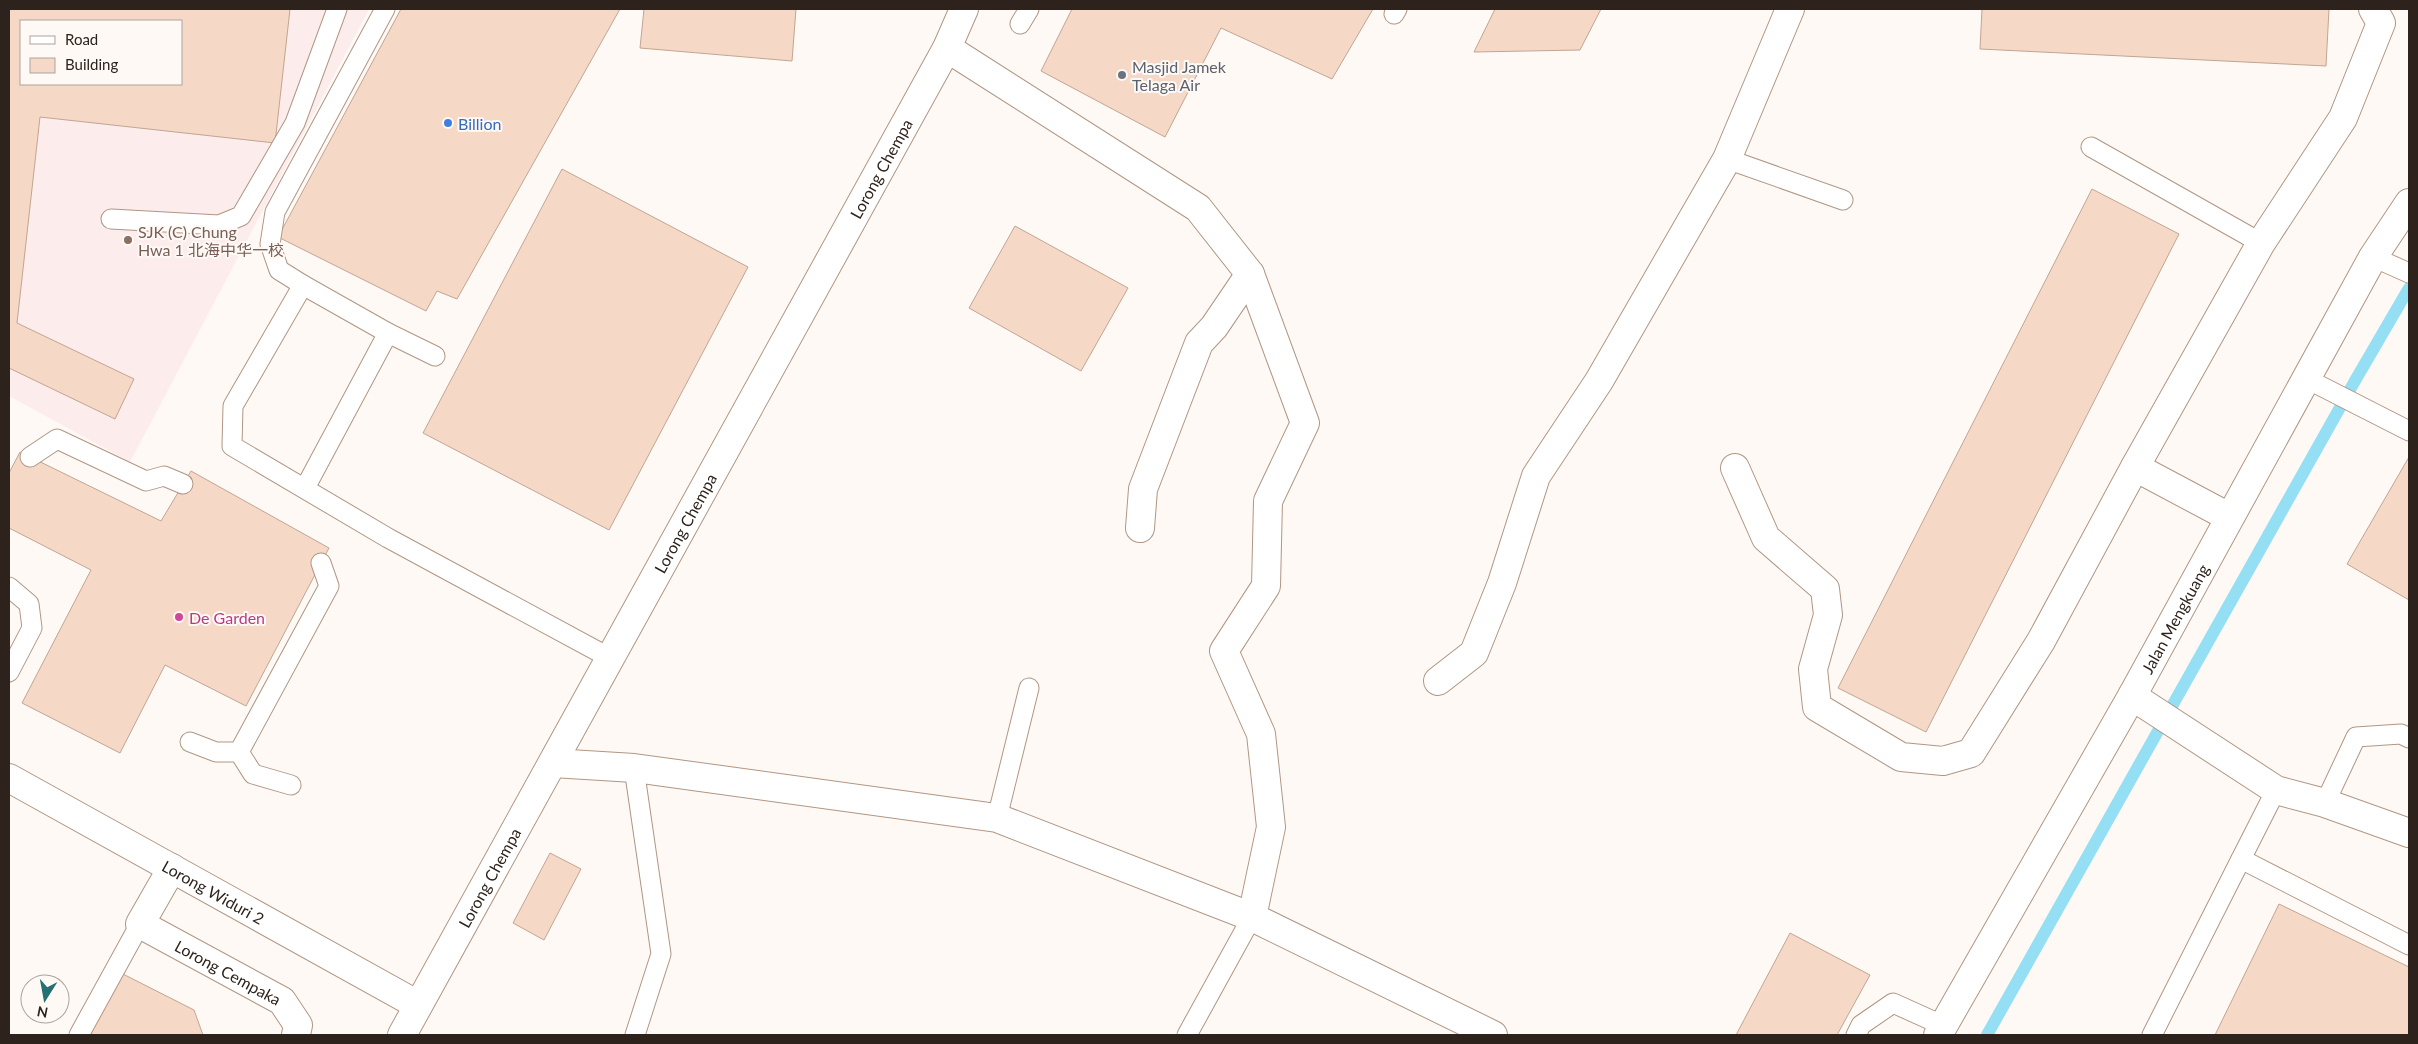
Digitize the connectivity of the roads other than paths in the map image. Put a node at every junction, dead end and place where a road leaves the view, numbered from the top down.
1 (337, 9) edge
2 (385, 9) edge
3 (964, 9) edge
4 (1790, 9) edge
5 (2373, 9) edge
6 (947, 48) junction
7 (2091, 147) dead end
8 (1727, 159) junction
9 (1843, 200) dead end
10 (2409, 203) edge
11 (111, 219) dead end
12 (2261, 243) junction
13 (2373, 257) junction
14 (2404, 271) edge
15 (1250, 274) junction
16 (303, 286) junction
17 (388, 333) junction
18 (435, 356) dead end
19 (2316, 383) junction
20 (2409, 431) edge
21 (30, 458) dead end
22 (2135, 467) junction
23 (1735, 468) dead end
24 (183, 484) dead end
25 (305, 488) junction
26 (2229, 517) junction
27 (1140, 528) dead end
28 (321, 563) dead end
29 (9, 587) edge
30 (610, 658) junction
31 (9, 672) edge
32 (1438, 681) dead end
33 (1029, 688) dead end
34 (2140, 701) junction
35 (2409, 738) edge
36 (190, 742) dead end
37 (239, 752) junction
38 (553, 762) junction
39 (634, 768) junction
40 (9, 778) edge
41 (291, 785) dead end
42 (2276, 790) junction
43 (2325, 803) junction
44 (997, 818) junction
45 (2409, 833) edge
46 (2240, 859) junction
47 (172, 868) junction
48 (1252, 917) junction
49 (140, 924) junction
50 (2409, 945) edge
51 (418, 1005) junction
52 (1941, 1031) edge
53 (79, 1035) edge
54 (296, 1035) edge
55 (402, 1035) edge
56 (635, 1035) edge
57 (1187, 1035) edge
58 (1493, 1035) edge
59 (1856, 1035) edge
60 (2152, 1035) edge

1 - 11 lane
2 - 16 lane
3 - 6 street, Lorong Chempa
4 - 8 street
5 - 12 street
6 - 15 street
6 - 30 street, Lorong Chempa
7 - 12 lane
8 - 9 lane
8 - 32 street
10 - 13 street, Jalan Mengkuang
12 - 22 street
13 - 14 lane
13 - 19 street, Jalan Mengkuang
15 - 27 street
15 - 48 street
16 - 17 lane
16 - 25 lane
17 - 18 lane
17 - 25 lane
19 - 20 lane
19 - 26 street, Jalan Mengkuang
21 - 24 lane
22 - 23 street
22 - 26 street
25 - 30 lane
26 - 34 street, Jalan Mengkuang
28 - 37 lane
29 - 31 lane
30 - 38 street, Lorong Chempa
33 - 44 lane
34 - 42 street
34 - 52 street, Jalan Mengkuang
35 - 43 lane
36 - 37 lane
37 - 41 lane
38 - 39 street
38 - 51 street, Lorong Chempa
39 - 44 street
39 - 56 lane
40 - 47 street, Lorong Widuri 2
42 - 43 street
42 - 46 lane
43 - 45 street
44 - 48 street
46 - 50 lane
46 - 60 lane
47 - 49 street
47 - 51 street, Lorong Widuri 2
48 - 57 lane
48 - 58 street
49 - 53 lane
49 - 54 street, Lorong Cempaka
51 - 55 street, Lorong Chempa
52 - 59 lane

